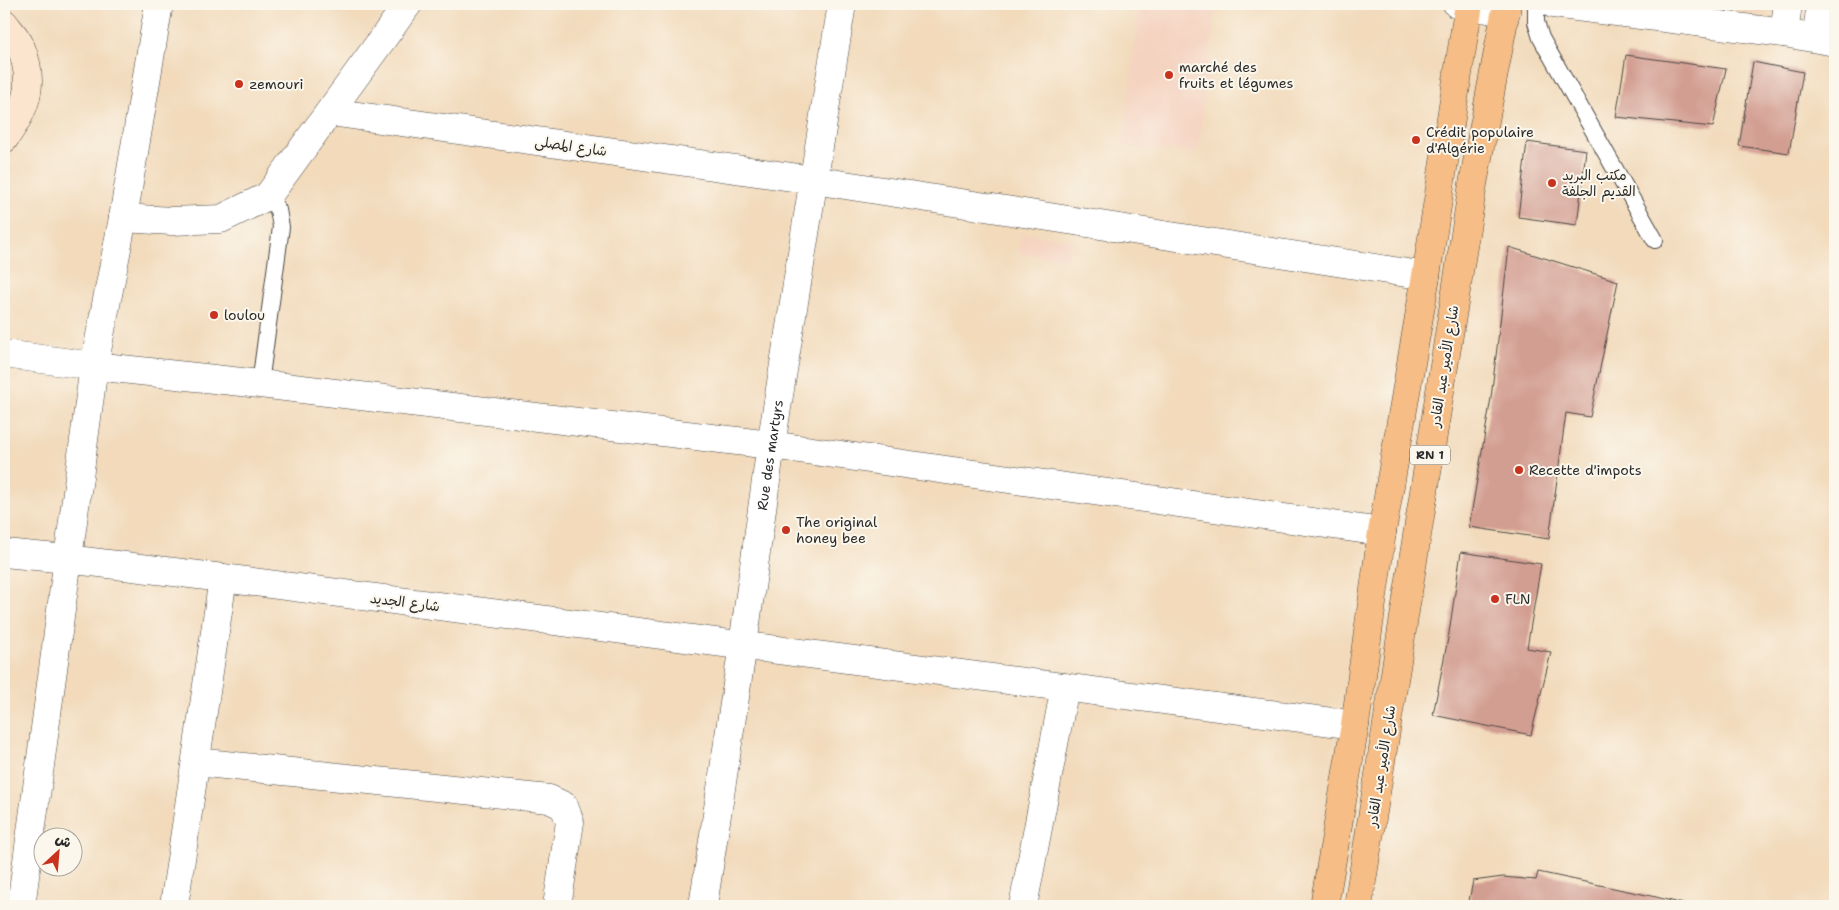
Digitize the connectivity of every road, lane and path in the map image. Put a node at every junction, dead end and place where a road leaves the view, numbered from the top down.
1 (159, 4) edge
2 (408, 4) edge
3 (842, 4) edge
4 (1465, 4) edge
5 (1536, 4) edge
6 (1553, 4) edge
7 (1788, 4) edge
8 (1821, 4) edge
9 (1510, 6) edge
10 (4, 23) edge
11 (1784, 33) junction
12 (1826, 40) edge
13 (330, 112) junction
14 (4, 140) edge
15 (813, 180) junction
16 (268, 196) junction
17 (123, 218) junction
18 (1655, 240) dead end
19 (1426, 276) junction
20 (4, 354) edge
21 (94, 366) junction
22 (260, 384) junction
23 (771, 445) junction
24 (1382, 532) junction
25 (4, 553) edge
26 (67, 559) junction
27 (223, 578) junction
28 (743, 645) junction
29 (1064, 687) junction
30 (1355, 724) junction
31 (196, 762) junction
32 (21, 906) edge
33 (174, 906) edge
34 (557, 906) edge
35 (703, 906) edge
36 (1023, 906) edge
37 (1324, 906) edge
38 (1358, 906) edge

1 - 17 street
2 - 13 street
3 - 15 street, Rue des martyrs
4 - 9 street
4 - 19 main road, RN 1
5 - 18 lane
6 - 11 street
7 - 11 street
8 - 12 street
9 - 38 main road, شارع الأمير عبد القادر / RN 1
10 - 14 main road
11 - 12 street
13 - 15 street, شارع المصلى
13 - 16 street
15 - 19 street, شارع المصلى
15 - 23 street, Rue des martyrs
16 - 17 street
16 - 22 lane
17 - 21 street
19 - 24 main road, RN 1
20 - 21 street
21 - 22 street
21 - 26 street
22 - 23 street
23 - 24 street
23 - 28 street, Rue des martyrs
24 - 30 main road, RN 1
25 - 26 street, شارع الجديد
26 - 27 street, شارع الجديد
26 - 32 street
27 - 28 street, شارع الجديد
27 - 31 street
28 - 29 street, شارع الجديد
28 - 35 street, Rue des martyrs
29 - 30 street, شارع الجديد
29 - 36 street
30 - 37 main road, RN 1
31 - 33 street
31 - 34 street

